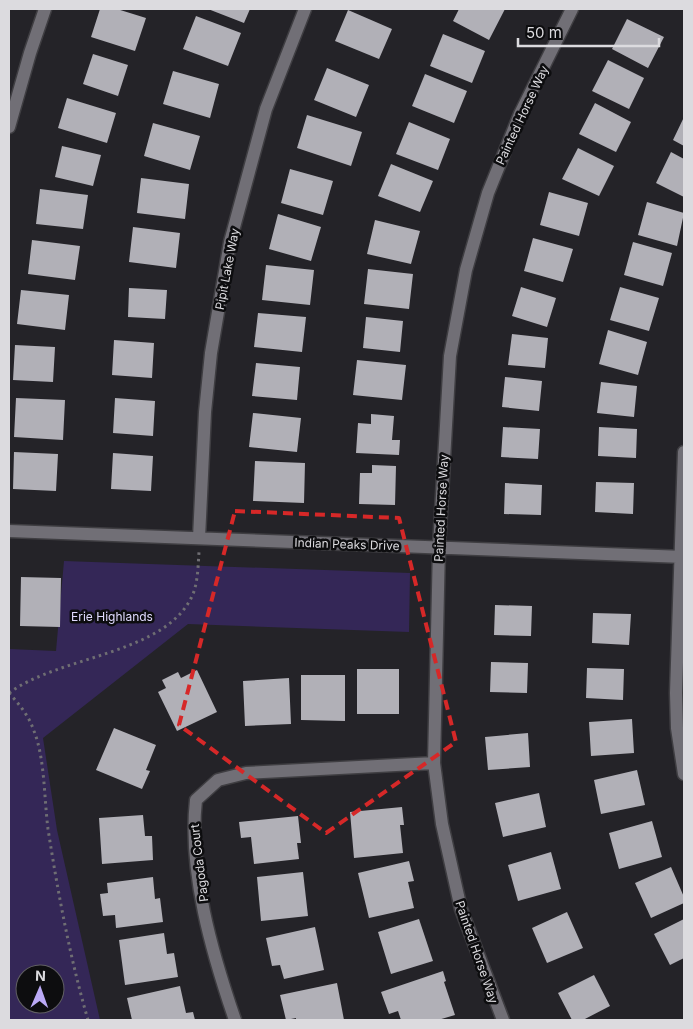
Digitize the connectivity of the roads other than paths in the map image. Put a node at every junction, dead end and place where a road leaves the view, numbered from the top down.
1 (45, 9) edge
2 (304, 9) edge
3 (572, 9) edge
4 (9, 127) edge
5 (684, 452) edge
6 (9, 531) edge
7 (199, 538) junction
8 (439, 547) junction
9 (682, 557) edge
10 (434, 763) junction
11 (684, 774) edge
12 (235, 1020) edge
13 (503, 1020) edge

1 - 4 street
2 - 7 street, Pipit Lake Way
3 - 8 street, Painted Horse Way
5 - 9 street
6 - 7 street, Indian Peaks Drive
7 - 8 street, Indian Peaks Drive
8 - 9 street, Indian Peaks Drive
8 - 10 street, Painted Horse Way
9 - 11 street
10 - 12 street, Pagoda Court
10 - 13 street, Painted Horse Way

